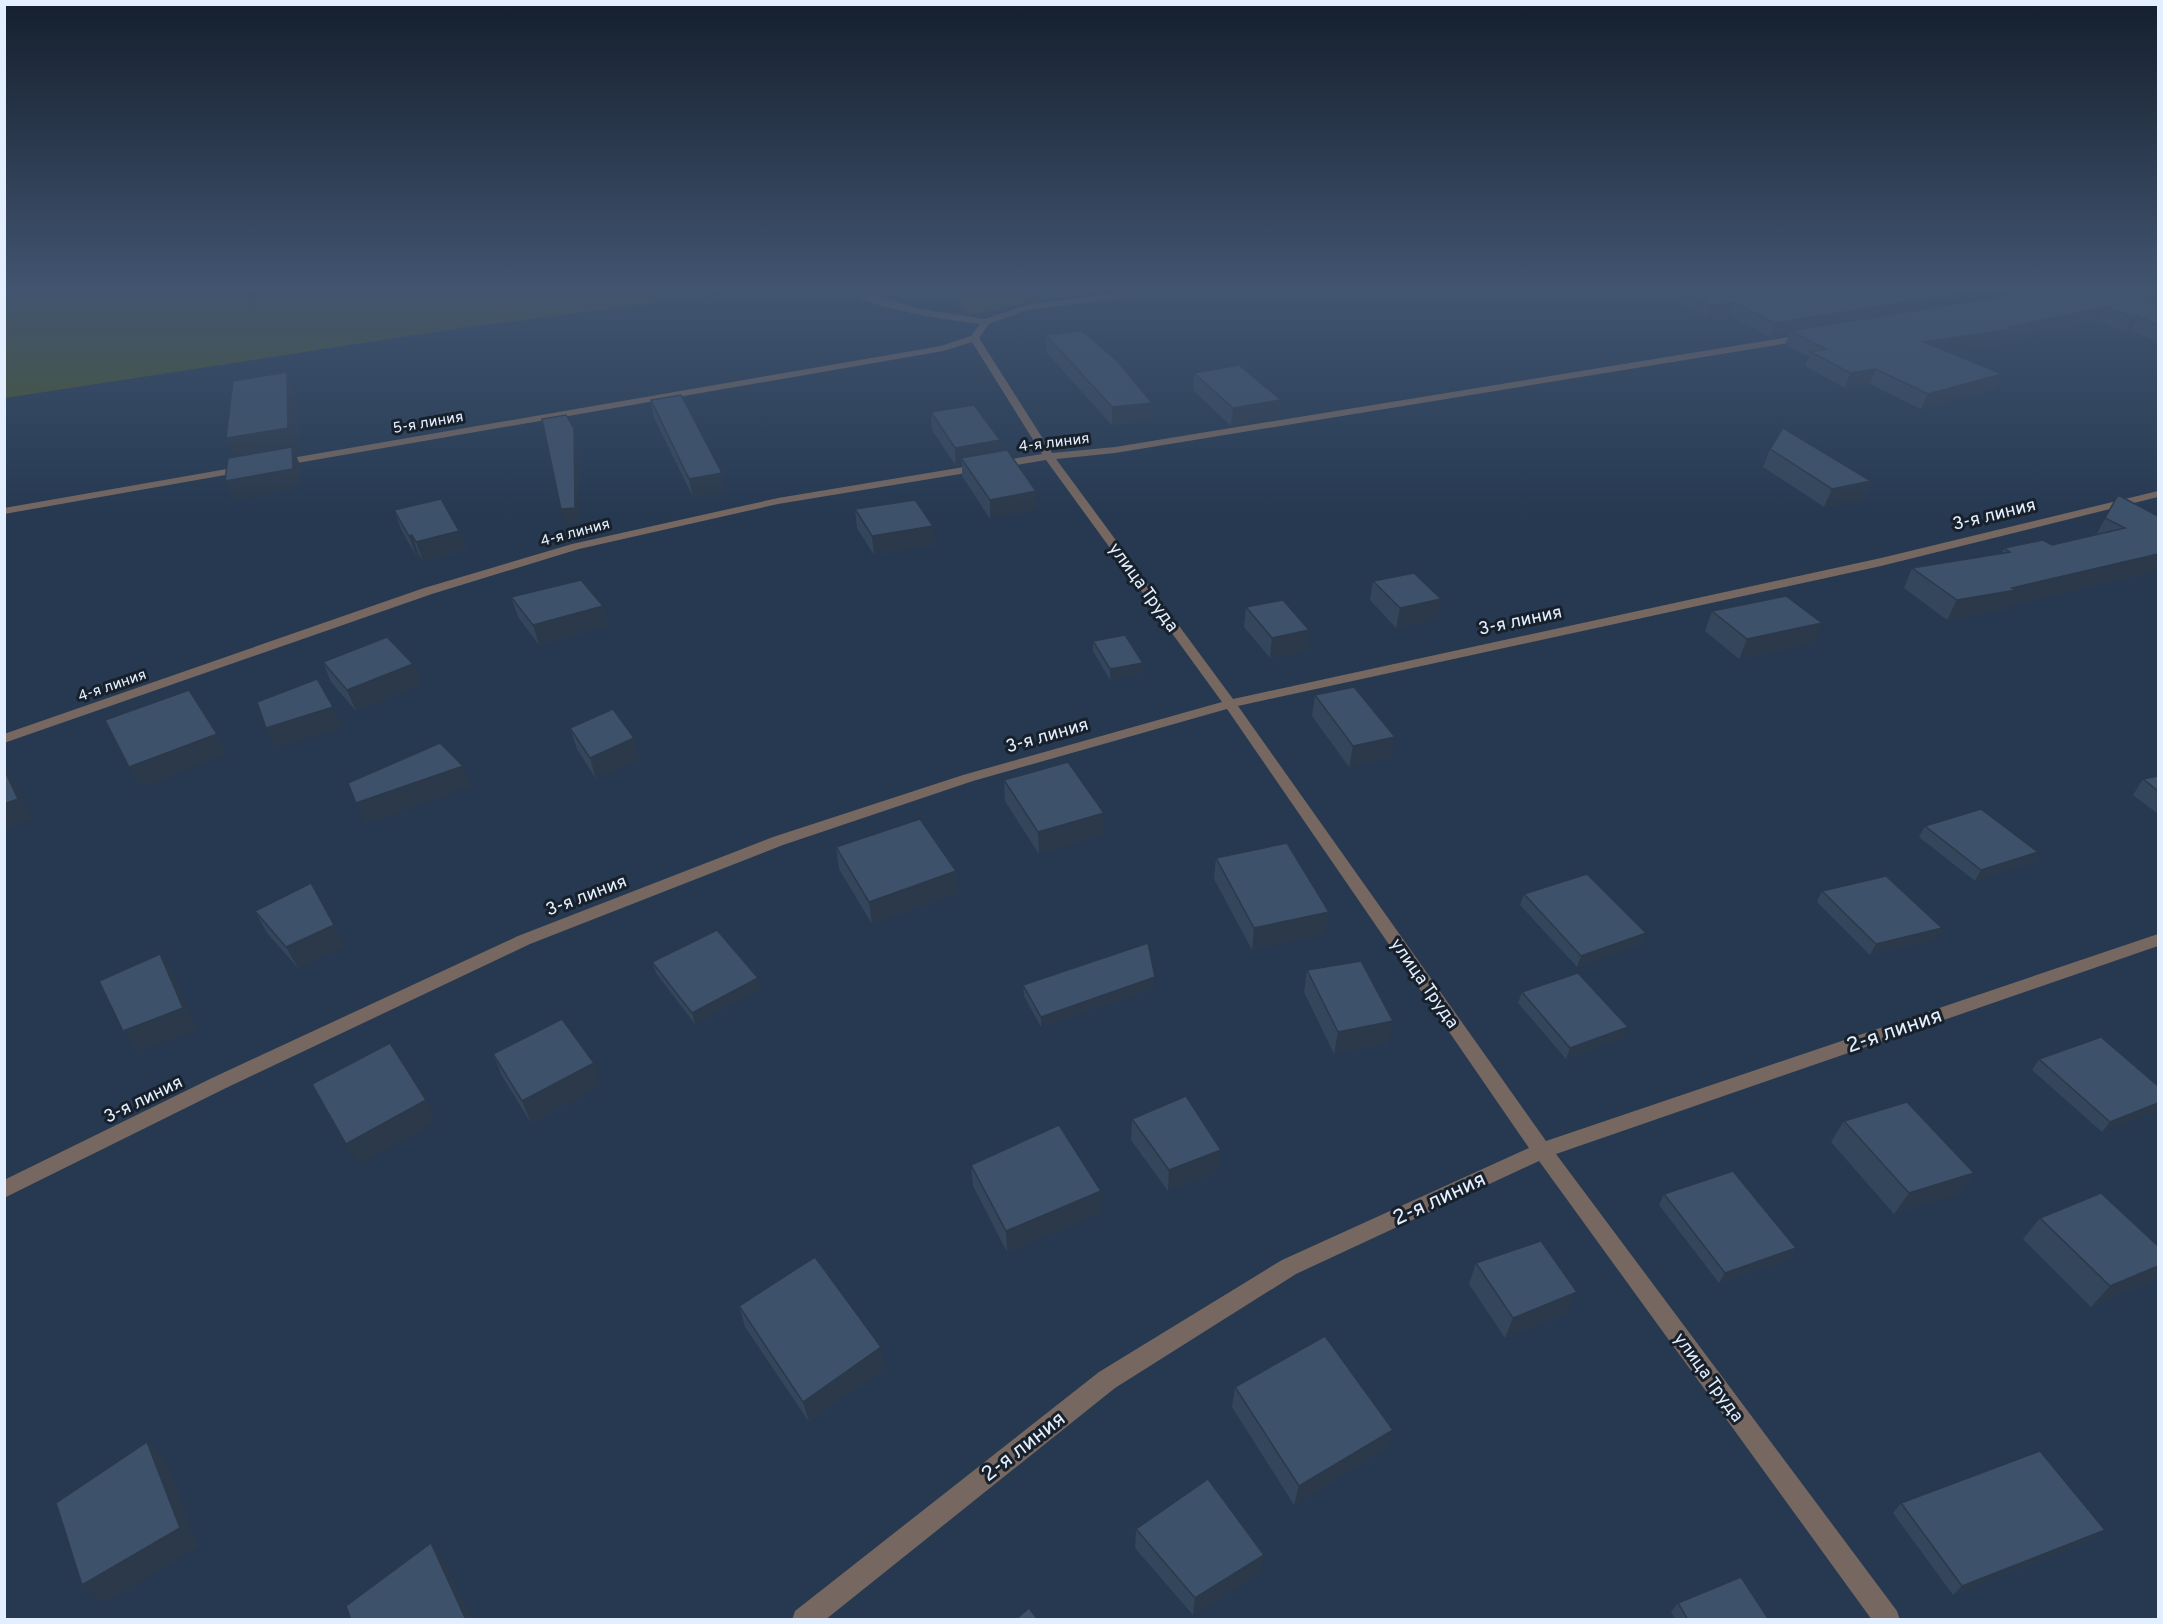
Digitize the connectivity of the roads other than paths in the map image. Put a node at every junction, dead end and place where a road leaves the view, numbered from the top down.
1 (846, 365) edge
2 (991, 365) edge
3 (1636, 365) edge
4 (1049, 456) junction
5 (274, 464) edge
6 (251, 468) edge
7 (2158, 494) edge
8 (4, 511) edge
9 (1230, 704) junction
10 (4, 739) edge
11 (2158, 940) edge
12 (1542, 1150) junction
13 (4, 1190) edge
14 (804, 1620) edge
15 (1888, 1620) edge

1 - 5 street, 5-я линия
2 - 4 street, улица Труда
3 - 4 street, 4-я линия
4 - 9 street, улица Труда
4 - 10 street, 4-я линия
6 - 8 street
7 - 9 street, 3-я линия
9 - 12 street, улица Труда
9 - 13 street, 3-я линия
11 - 12 street, 2-я линия
12 - 14 street, 2-я линия
12 - 15 street, улица Труда

